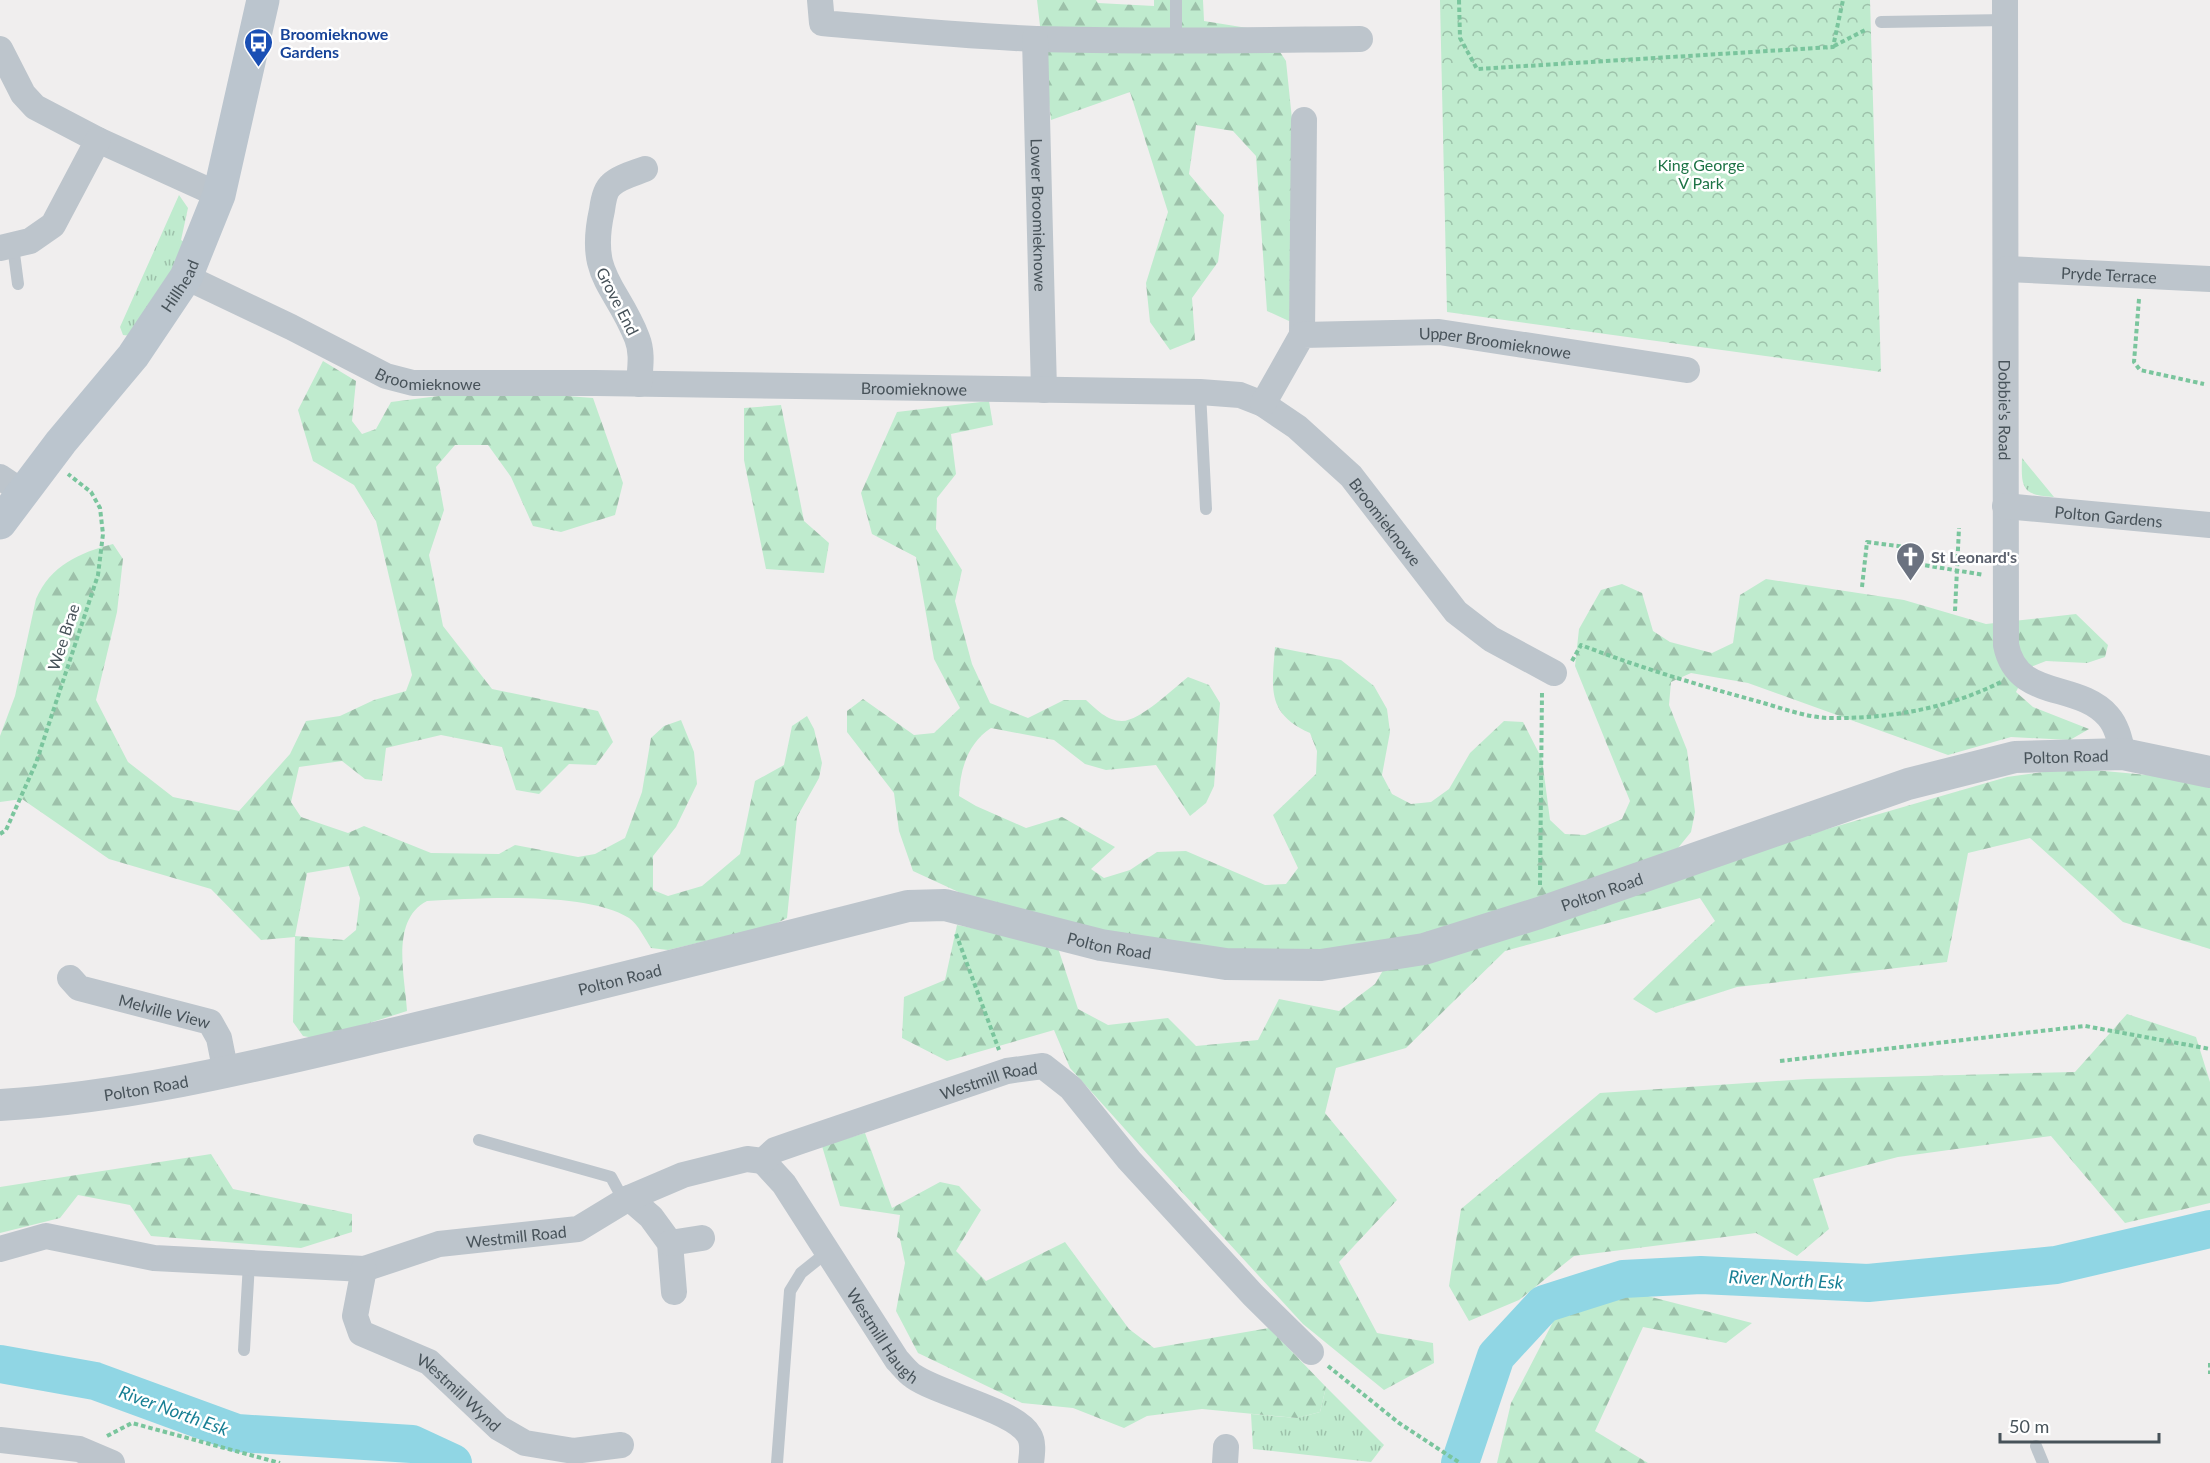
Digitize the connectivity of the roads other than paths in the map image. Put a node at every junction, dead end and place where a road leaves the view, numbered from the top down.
1 (263, 0) edge
2 (820, 0) edge
3 (1176, 0) edge
4 (2006, 10) edge
5 (1881, 22) road end
6 (1035, 39) junction
7 (1360, 39) dead end
8 (1176, 41) junction
9 (0, 49) edge
10 (1304, 120) dead end
11 (98, 140) junction
12 (645, 169) dead end
13 (219, 195) junction
14 (7, 247) edge
15 (2007, 269) junction
16 (186, 277) junction
17 (2210, 279) edge
18 (18, 284) dead end
19 (1302, 335) junction
20 (1687, 370) dead end
21 (639, 384) junction
22 (1044, 390) junction
23 (1200, 392) junction
24 (1263, 404) junction
25 (12, 485) edge
26 (2005, 506) junction
27 (1206, 509) dead end
28 (0, 523) edge
29 (2210, 525) edge
30 (1548, 670) road end
31 (2123, 754) junction
32 (2210, 772) edge
33 (70, 978) dead end
34 (226, 1073) junction
35 (0, 1105) edge
36 (479, 1140) dead end
37 (763, 1161) junction
38 (627, 1199) junction
39 (702, 1238) dead end
40 (670, 1243) junction
41 (0, 1250) edge
42 (826, 1253) junction
43 (249, 1263) junction
44 (364, 1269) junction
45 (674, 1292) dead end
46 (244, 1350) dead end
47 (1311, 1352) road end
48 (0, 1440) edge
49 (621, 1445) dead end
50 (2036, 1446) dead end
51 (112, 1463) edge
52 (777, 1463) edge
53 (1031, 1463) edge
54 (2043, 1463) edge

1 - 13 main road, Hillhead
2 - 6 street
3 - 8 lane
4 - 5 lane
4 - 15 street, Dobbie's Road
6 - 8 street
6 - 22 street, Lower Broomieknowe
7 - 8 street
9 - 11 street
10 - 19 street
11 - 13 street
11 - 14 street
12 - 21 street, Grove End
13 - 16 main road, Hillhead
14 - 18 lane
15 - 17 street, Pryde Terrace
15 - 26 street, Dobbie's Road
16 - 21 street, Broomieknowe
16 - 25 main road, Hillhead
19 - 20 street, Upper Broomieknowe
19 - 24 street
21 - 22 street, Broomieknowe
22 - 23 street, Broomieknowe
23 - 24 street, Broomieknowe
23 - 27 lane
24 - 30 street, Broomieknowe
25 - 28 main road, Hillhead
26 - 29 street, Polton Gardens
26 - 31 street, Dobbie's Road
31 - 32 street, Polton Road
31 - 34 street, Polton Road
33 - 34 street, Melville View
34 - 35 street, Polton Road
36 - 38 lane
37 - 38 street, Westmill Road
37 - 42 street, Westmill Haugh
37 - 47 street, Westmill Road
38 - 40 street
38 - 44 street, Westmill Road
39 - 40 street
40 - 45 street
41 - 43 street, Westmill Road
42 - 52 lane
42 - 53 street, Westmill Haugh
43 - 44 street, Westmill Road
43 - 46 lane
44 - 49 street, Westmill Wynd
48 - 51 street
50 - 54 lane

